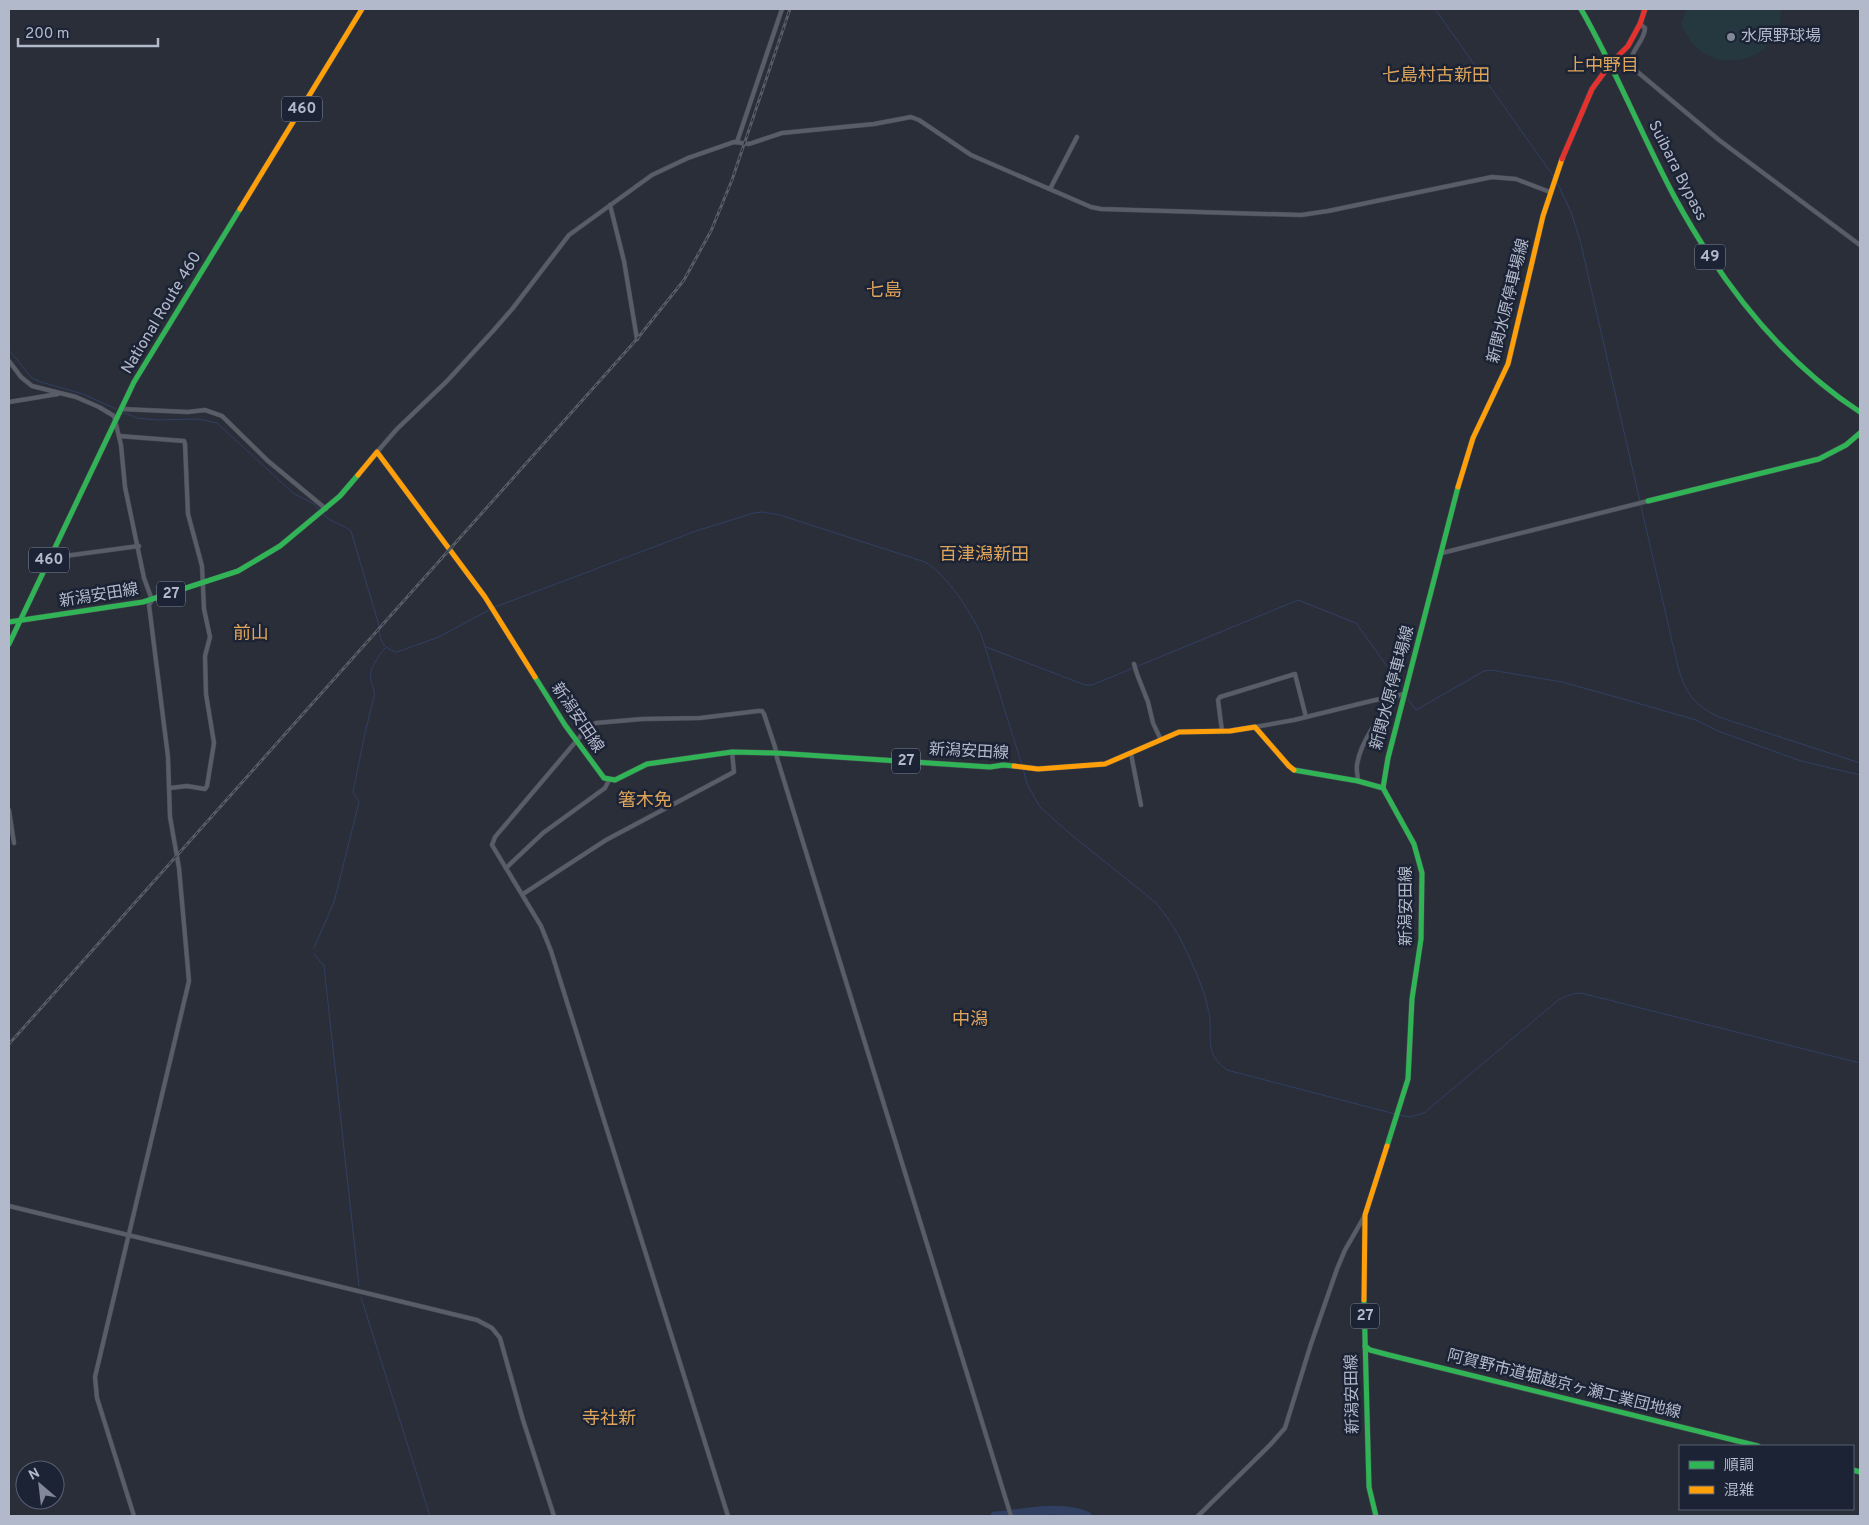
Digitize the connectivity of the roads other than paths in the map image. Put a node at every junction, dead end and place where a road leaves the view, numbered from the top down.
1 (362, 9) edge
2 (782, 9) edge
3 (1581, 9) edge
4 (1645, 9) edge
5 (1640, 24) junction
6 (1611, 63) junction
7 (1078, 137) dead end
8 (737, 142) junction
9 (1050, 189) junction
10 (1550, 192) junction
11 (610, 206) junction
12 (1860, 245) edge
13 (638, 339) dead end
14 (9, 361) edge
15 (59, 393) junction
16 (9, 402) edge
17 (122, 409) junction
18 (1860, 412) edge
19 (117, 418) junction
20 (1860, 433) edge
21 (119, 436) junction
22 (377, 452) junction
23 (1648, 501) joint
24 (326, 509) junction
25 (139, 546) junction
26 (1442, 553) junction
27 (50, 558) junction
28 (202, 584) junction
29 (152, 600) junction
30 (22, 620) junction
31 (9, 622) edge
32 (9, 644) edge
33 (1135, 666) dead end
34 (1404, 694) junction
35 (1398, 696) junction
36 (1306, 717) junction
37 (1255, 727) junction
38 (1222, 731) junction
39 (576, 740) junction
40 (1161, 740) junction
41 (732, 752) junction
42 (776, 753) junction
43 (1130, 754) junction
44 (609, 780) junction
45 (1358, 781) junction
46 (170, 788) junction
47 (1383, 788) junction
48 (1142, 805) dead end
49 (9, 810) edge
50 (14, 843) dead end
51 (506, 868) junction
52 (522, 894) junction
53 (9, 1206) edge
54 (1365, 1215) junction
55 (128, 1236) junction
56 (1365, 1346) junction
57 (1754, 1445) edge
58 (134, 1516) edge
59 (554, 1516) edge
60 (728, 1516) edge
61 (1011, 1516) edge
62 (1198, 1516) edge
63 (1376, 1516) edge

1 - 17 main road, National Route 460 / 460
2 - 8 street
3 - 6 main road, Suibara Bypass / 49
4 - 5 main road, 新関水原停車場線
5 - 6 main road, 新関水原停車場線
5 - 12 street
6 - 10 main road, 新関水原停車場線
6 - 18 main road, Suibara Bypass / 49
7 - 9 street
8 - 9 street
8 - 11 street
9 - 10 street
10 - 26 main road, 新関水原停車場線
11 - 13 street
11 - 22 street
14 - 15 street
15 - 16 street
15 - 19 street
17 - 19 main road, National Route 460 / 460
17 - 24 street
19 - 21 street
19 - 27 main road, National Route 460 / 460
20 - 23 main road
21 - 25 street
21 - 28 street
22 - 24 main road, 新潟安田線 / 27
22 - 39 main road, 新潟安田線
23 - 26 street
24 - 28 main road, 新潟安田線 / 27
25 - 27 street
25 - 29 street
26 - 34 main road, 新関水原停車場線
27 - 30 main road, National Route 460 / 460
28 - 29 main road, 新潟安田線 / 27
28 - 46 street
29 - 30 main road, 新潟安田線 / 27
29 - 46 street
30 - 31 main road, 新潟安田線 / 27
30 - 32 main road, National Route 460 / 460
33 - 40 street
34 - 35 street
34 - 47 main road, 新関水原停車場線
35 - 36 street
35 - 45 street
36 - 37 street
36 - 38 street
37 - 38 main road, 新潟安田線 / 27
37 - 45 main road
38 - 40 main road, 新潟安田線 / 27
39 - 42 street
39 - 44 main road, 新潟安田線
39 - 51 street
40 - 43 main road, 新潟安田線 / 27
41 - 42 main road, 新潟安田線 / 27
41 - 44 main road, 新潟安田線 / 27
41 - 52 street
42 - 43 main road, 新潟安田線 / 27
42 - 61 street
43 - 48 street
44 - 51 street
45 - 47 main road
46 - 55 street
47 - 54 main road, 新潟安田線 / 27
49 - 50 street
51 - 52 street
52 - 60 street
53 - 55 street
54 - 56 main road, 新潟安田線 / 27
54 - 62 street
55 - 58 street
55 - 59 street
56 - 57 main road, 阿賀野市道堀越京ヶ瀬工業団地線
56 - 63 main road, 新潟安田線 / 27

